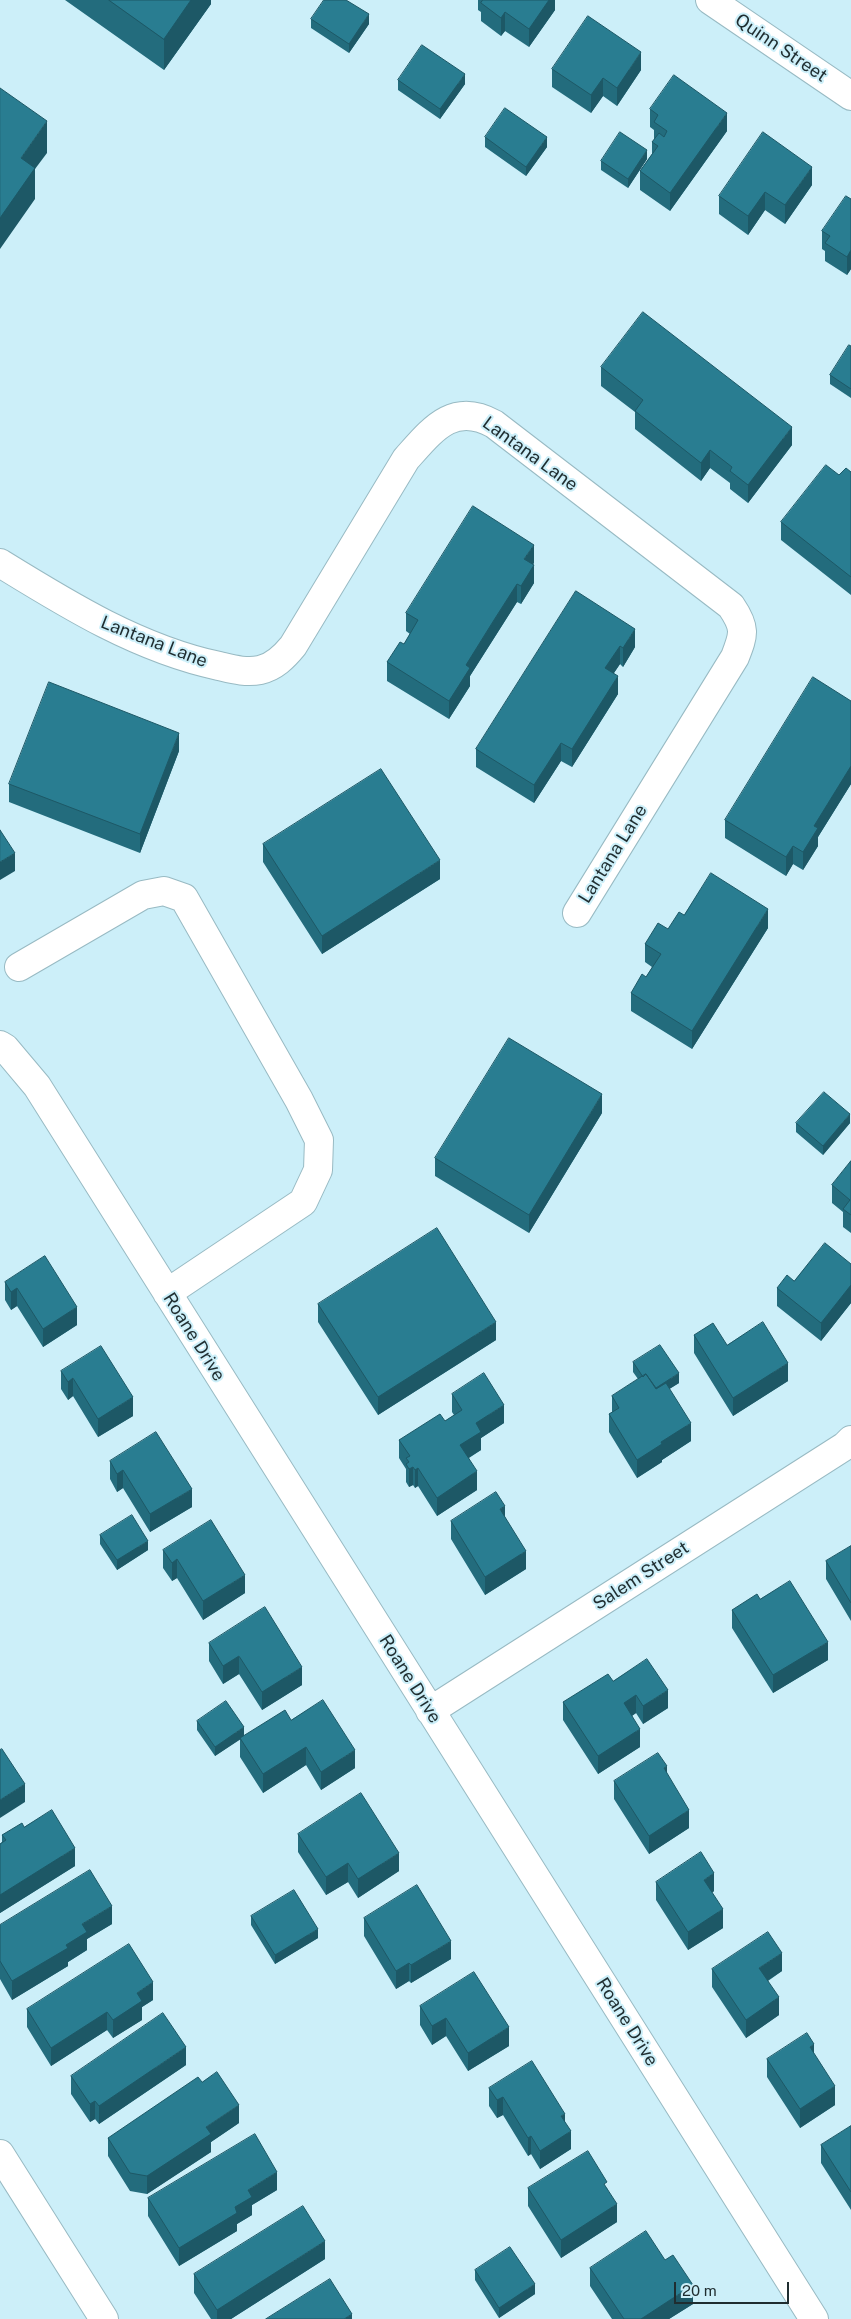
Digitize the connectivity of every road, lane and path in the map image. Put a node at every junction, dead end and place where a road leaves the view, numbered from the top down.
1 (710, 0) edge
2 (851, 96) edge
3 (0, 563) edge
4 (577, 913) dead end
5 (19, 966) dead end
6 (0, 1045) edge
7 (167, 1293) junction
8 (851, 1440) edge
9 (430, 1711) junction
10 (0, 2154) edge
11 (8, 2180) edge
12 (104, 2319) edge
13 (814, 2319) edge

1 - 2 street, Quinn Street
3 - 4 street, Lantana Lane
5 - 7 street
6 - 7 street, Roane Drive
7 - 9 street, Roane Drive
8 - 9 street, Salem Street
9 - 13 street, Roane Drive
10 - 11 street
11 - 12 street

